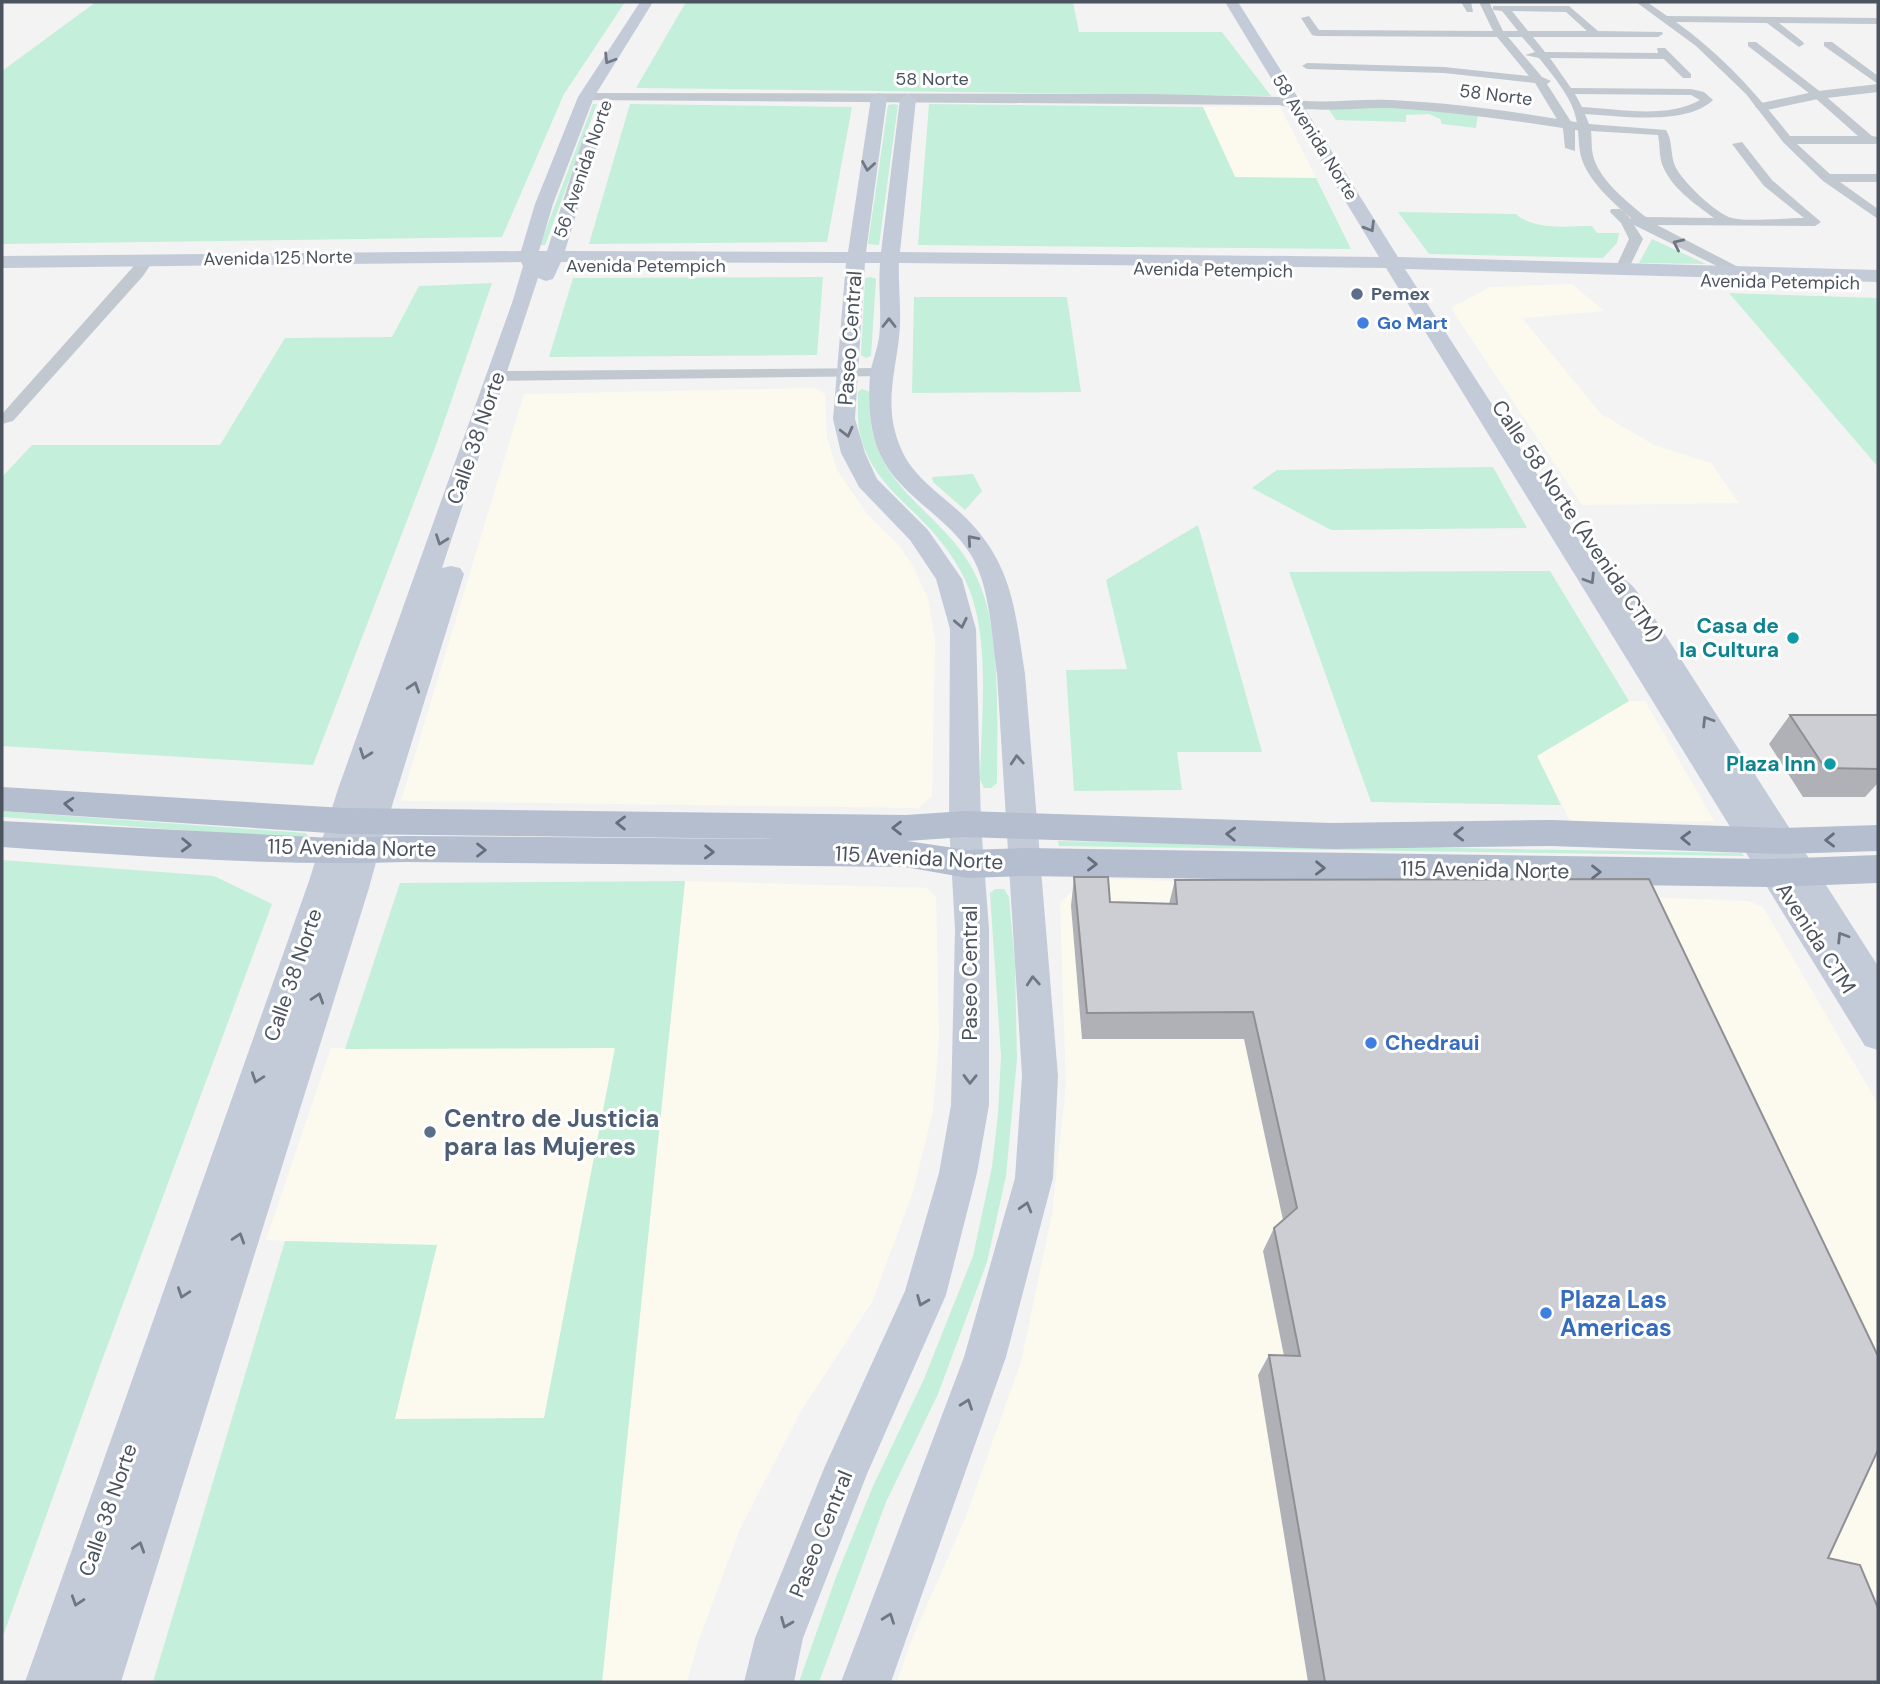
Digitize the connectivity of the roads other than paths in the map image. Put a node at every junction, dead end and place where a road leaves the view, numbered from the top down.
1 (646, 2) edge
2 (664, 2) edge
3 (1233, 2) edge
4 (1243, 2) edge
5 (1641, 2) edge
6 (1485, 5) edge
7 (1505, 8) junction
8 (1856, 8) dead end
9 (1306, 18) dead end
10 (1667, 19) junction
11 (1768, 19) junction
12 (1877, 22) edge
13 (1330, 26) dead end
14 (1500, 30) junction
15 (1522, 30) junction
16 (1658, 33) dead end
17 (1596, 34) junction
18 (1752, 44) dead end
19 (1799, 44) dead end
20 (1828, 44) dead end
21 (1520, 55) junction
22 (1540, 55) junction
23 (1307, 66) dead end
24 (1667, 69) dead end
25 (1560, 78) junction
26 (1538, 80) junction
27 (1878, 80) edge
28 (1878, 88) edge
29 (1878, 94) edge
30 (608, 96) junction
31 (586, 97) junction
32 (878, 98) junction
33 (1821, 98) junction
34 (908, 99) junction
35 (1295, 102) junction
36 (1764, 110) junction
37 (1579, 118) junction
38 (1562, 121) junction
39 (1787, 140) junction
40 (1874, 140) edge
41 (1738, 144) dead end
42 (1827, 178) junction
43 (1878, 178) edge
44 (1878, 215) edge
45 (1626, 221) junction
46 (1640, 221) junction
47 (1727, 221) junction
48 (533, 236) junction
49 (427, 256) junction
50 (2, 262) edge
51 (541, 262) junction
52 (855, 262) junction
53 (890, 262) junction
54 (142, 267) junction
55 (1404, 268) junction
56 (1622, 269) junction
57 (1739, 272) junction
58 (2, 274) edge
59 (1878, 276) edge
60 (1878, 285) edge
61 (846, 373) junction
62 (881, 373) junction
63 (507, 376) junction
64 (2, 419) edge
65 (2, 799) edge
66 (965, 824) junction
67 (2, 834) edge
68 (353, 836) junction
69 (1878, 838) edge
70 (1023, 845) junction
71 (1778, 856) junction
72 (968, 864) junction
73 (1878, 869) edge
74 (1878, 995) edge
75 (1878, 1035) edge
76 (50, 1682) edge
77 (96, 1682) edge
78 (768, 1682) edge
79 (866, 1682) edge

1 -> 31 main road, 56 Avenida Norte
2 - 30 main road, 56 Avenida Norte
3 - 35 main road, 58 Avenida Norte
4 - 35 main road, 58 Avenida Norte
5 - 10 street
6 - 7 street
6 - 14 street
7 - 15 street
7 - 17 street
8 - 12 street
9 - 14 street
10 - 11 street
10 - 36 street
11 - 12 street
11 - 19 street
13 - 14 street
14 - 15 street
14 - 21 street
15 - 17 street
15 - 22 street
16 - 17 street
18 - 33 street
20 - 27 street
21 - 22 street
21 - 26 street
22 - 24 street
22 - 25 street
23 - 26 street
25 - 26 street
25 - 37 street
25 - 37 street
26 - 38 street
28 - 33 street
29 - 33 street
30 - 31 street, 58 Norte
30 - 32 street, 58 Norte
30 - 51 main road, 56 Avenida Norte
31 - 48 main road, 56 Avenida Norte
32 - 34 street, 58 Norte
32 -> 52 main road, Paseo Central
33 - 36 street
33 - 40 street
34 - 35 street, 58 Norte
34 - 53 main road, Paseo Central
35 - 38 street, 58 Norte
35 - 55 main road, 58 Avenida Norte
36 - 39 street
37 - 38 street, 58 Norte
37 - 46 street
37 - 47 street
38 - 45 street
39 - 40 street
39 - 42 street
41 - 47 street
42 - 43 street
42 - 44 street
45 - 46 street
45 - 56 street
46 - 47 street
57 -> 46 street
48 - 49 main road, 56 Avenida Norte
48 - 51 main road, 56 Avenida Norte
49 - 51 main road, Avenida 125 Norte
49 - 54 main road, Avenida 125 Norte
50 - 54 main road, Avenida 125 Norte
51 - 52 main road, Avenida Petempich
51 - 54 main road, Avenida 125 Norte
51 - 63 main road, Calle 38 Norte
52 - 53 main road, Avenida Petempich
52 - 61 main road, Paseo Central
53 - 55 main road, Avenida Petempich
62 -> 53 main road, Paseo Central
54 - 58 main road, Avenida 125 Norte
54 - 64 street
55 - 56 main road, Avenida Petempich
55 - 60 main road, Avenida Petempich
55 - 71 main road, Calle 58 Norte (Avenida CTM)
56 - 57 main road, Avenida Petempich
57 - 59 main road, Avenida Petempich
61 - 62 street
61 - 63 street
61 -> 66 main road, Paseo Central
70 -> 62 main road, Paseo Central
63 - 68 main road, Calle 38 Norte
68 -> 65 main road, 115 Avenida Norte
66 -> 68 main road, 115 Avenida Norte
66 - 70 main road, 115 Avenida Norte
66 - 72 main road, Paseo Central
67 -> 68 main road, 115 Avenida Norte
68 -> 72 main road, 115 Avenida Norte
68 -> 76 main road, Calle 38 Norte
77 -> 68 main road, Calle 38 Norte
69 -> 71 main road, 115 Avenida Norte
70 - 71 main road, 115 Avenida Norte
70 - 72 main road, 115 Avenida Norte
79 -> 70 main road, Paseo Central
71 - 73 main road, 115 Avenida Norte
74 -> 71 main road, Avenida CTM
71 - 75 main road, Avenida CTM
72 -> 78 main road, Paseo Central

